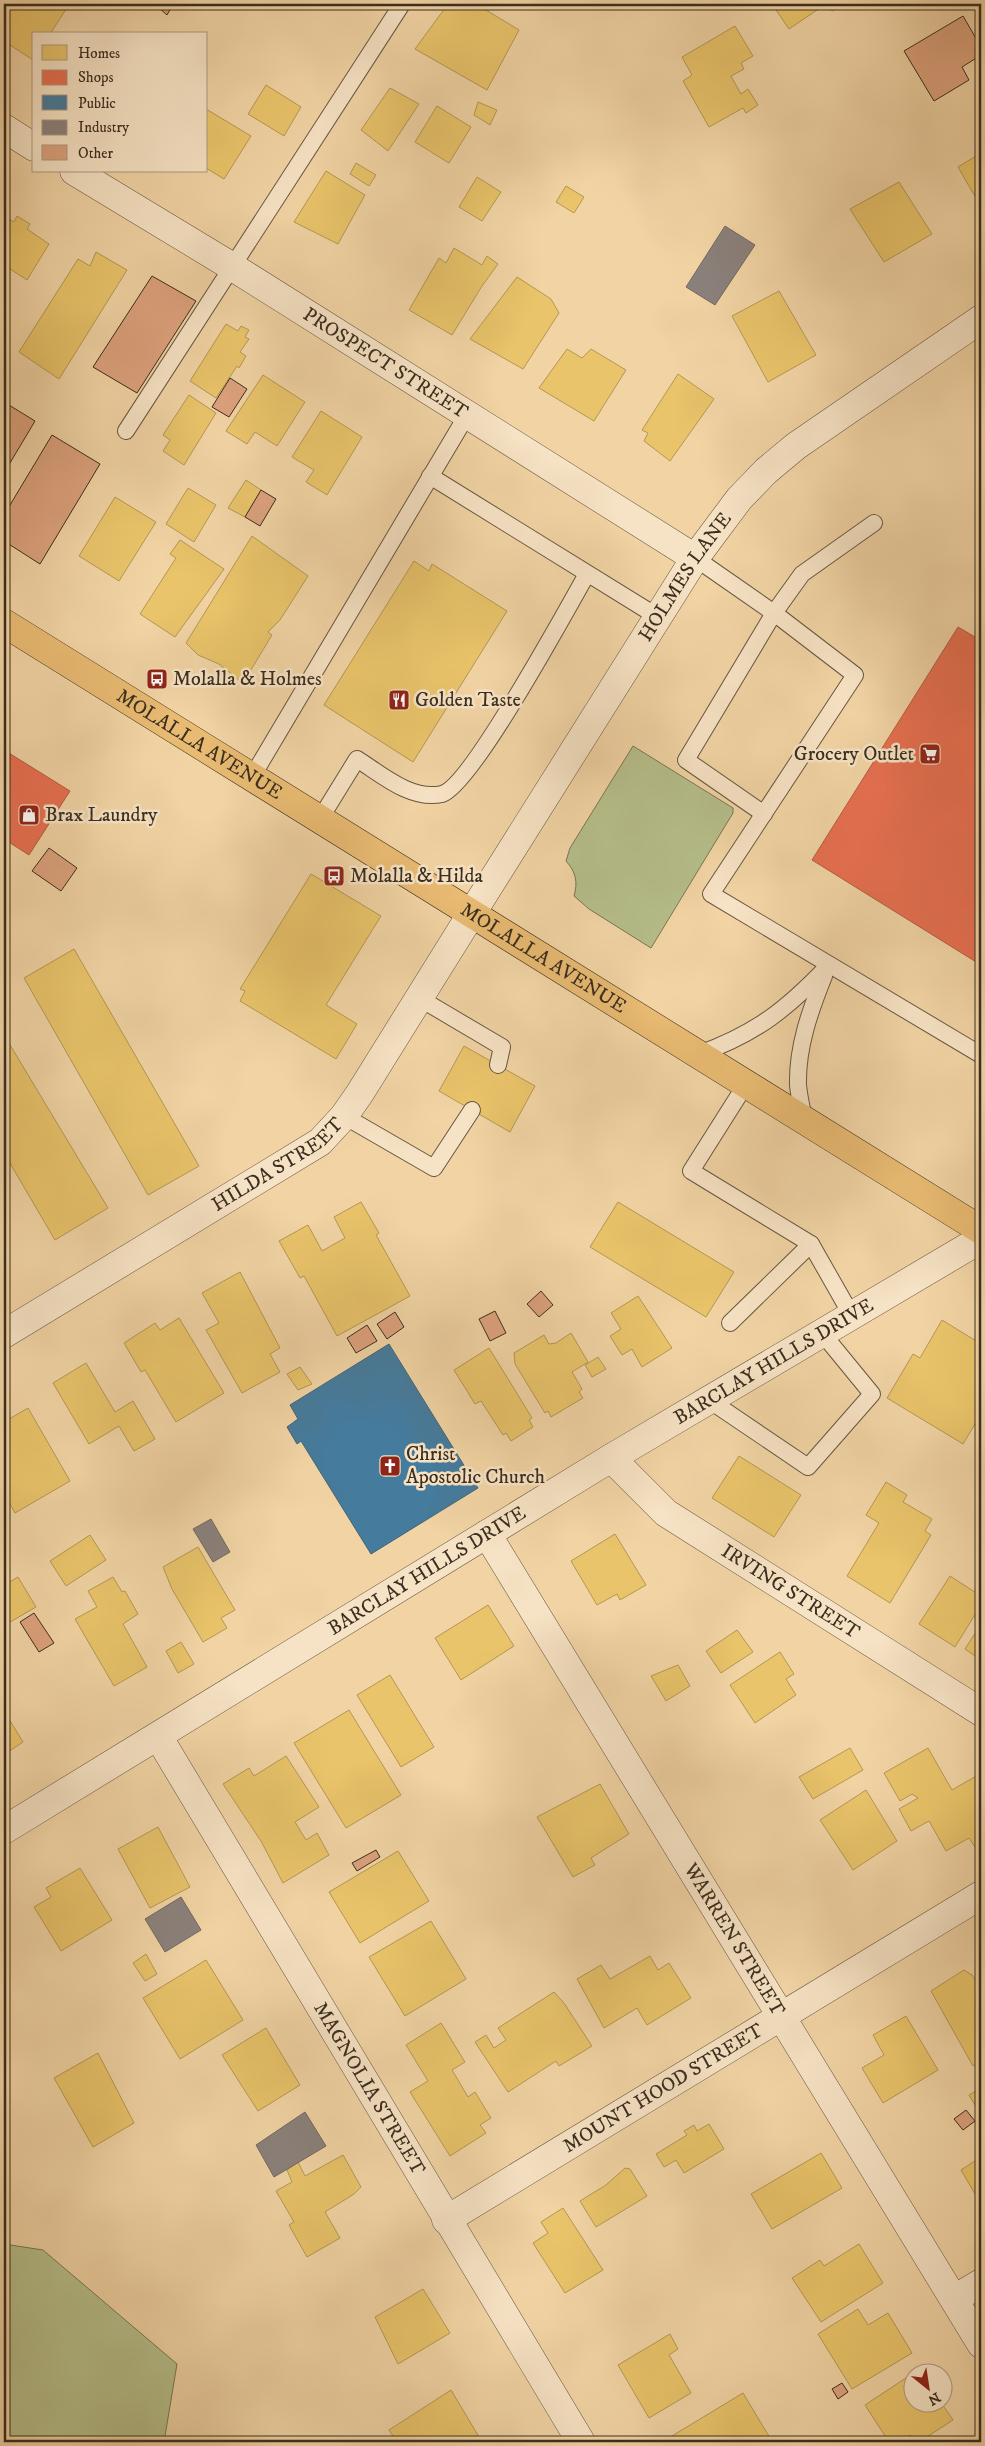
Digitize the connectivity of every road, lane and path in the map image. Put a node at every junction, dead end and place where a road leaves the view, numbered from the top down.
1 (402, 4) edge
2 (4, 128) edge
3 (32, 146) edge
4 (76, 172) edge
5 (231, 266) junction
6 (981, 319) edge
7 (468, 415) junction
8 (126, 431) dead end
9 (430, 476) junction
10 (874, 523) dead end
11 (695, 558) junction
12 (587, 574) junction
13 (774, 612) junction
14 (658, 617) junction
15 (4, 623) edge
16 (252, 777) junction
17 (764, 814) junction
18 (320, 819) junction
19 (472, 913) junction
20 (829, 965) junction
21 (419, 998) junction
22 (699, 1054) junction
23 (981, 1055) edge
24 (498, 1065) dead end
25 (746, 1084) junction
26 (472, 1110) dead end
27 (344, 1116) junction
28 (804, 1120) junction
29 (981, 1230) edge
30 (981, 1239) edge
31 (811, 1244) junction
32 (852, 1316) junction
33 (730, 1323) dead end
34 (822, 1333) junction
35 (4, 1334) edge
36 (709, 1400) junction
37 (610, 1458) junction
38 (487, 1534) junction
39 (981, 1712) edge
40 (158, 1736) junction
41 (4, 1830) edge
42 (981, 1895) edge
43 (781, 2016) junction
44 (446, 2220) junction
45 (981, 2283) edge
46 (954, 2299) junction
47 (981, 2344) edge
48 (581, 2442) edge

1 - 5 lane
2 - 3 street
4 - 5 street, PROSPECT STREET
5 - 7 street, PROSPECT STREET
5 - 8 lane
6 - 11 street, HOLMES LANE
7 - 9 lane
7 - 11 street, PROSPECT STREET
9 - 12 lane
9 - 16 lane
10 - 13 lane
11 - 13 lane
11 - 14 street, HOLMES LANE
12 - 14 lane
12 - 18 lane
13 - 17 lane
13 - 17 lane
14 - 19 street, HOLMES LANE
15 - 16 main road, MOLALLA AVENUE
16 - 18 main road, MOLALLA AVENUE
17 - 20 lane
18 - 19 main road, MOLALLA AVENUE
19 - 21 street, HILDA STREET
19 - 22 main road, MOLALLA AVENUE
20 - 22 lane
20 - 23 lane
20 - 28 lane
21 - 24 lane
21 - 27 street, HILDA STREET
22 - 25 main road, MOLALLA AVENUE
25 - 28 main road, MOLALLA AVENUE
25 - 31 lane
26 - 27 lane
27 - 35 street, HILDA STREET
28 - 29 main road, MOLALLA AVENUE
30 - 32 street, BARCLAY HILLS DRIVE
31 - 32 lane
31 - 33 lane
32 - 34 street, BARCLAY HILLS DRIVE
34 - 36 street, BARCLAY HILLS DRIVE
34 - 36 lane
36 - 37 street, BARCLAY HILLS DRIVE
37 - 38 street, BARCLAY HILLS DRIVE
37 - 39 street, IRVING STREET
38 - 40 street, BARCLAY HILLS DRIVE
38 - 43 street, WARREN STREET
40 - 41 street, BARCLAY HILLS DRIVE
40 - 44 street, MAGNOLIA STREET
42 - 43 street, MOUNT HOOD STREET
43 - 44 street, MOUNT HOOD STREET
43 - 46 street, WARREN STREET
44 - 48 street, MAGNOLIA STREET
45 - 46 street
46 - 47 street, WARREN STREET

